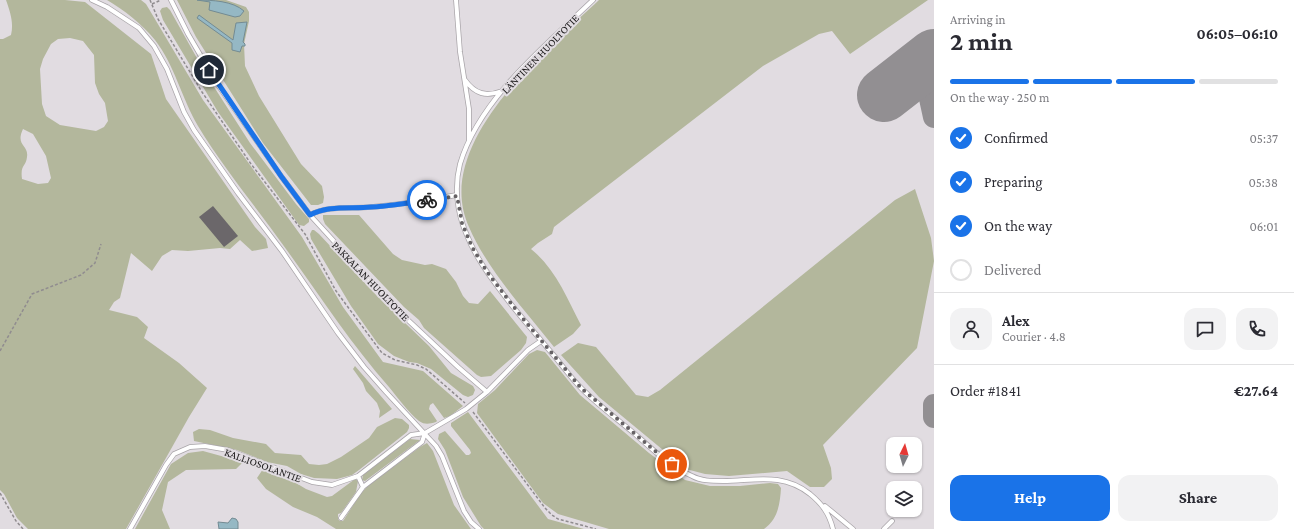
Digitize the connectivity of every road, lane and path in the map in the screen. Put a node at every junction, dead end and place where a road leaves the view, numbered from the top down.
1 (92, 0) edge
2 (150, 0) edge
3 (161, 0) edge
4 (171, 0) edge
5 (456, 0) edge
6 (593, 0) edge
7 (152, 4) junction
8 (464, 80) junction
9 (502, 91) junction
10 (469, 141) junction
11 (457, 196) junction
12 (310, 215) junction
13 (101, 244) dead end
14 (541, 341) junction
15 (0, 351) edge
16 (487, 392) junction
17 (469, 406) junction
18 (425, 433) junction
19 (358, 476) junction
20 (363, 487) junction
21 (0, 493) edge
22 (820, 502) junction
23 (341, 518) dead end
24 (892, 521) dead end
25 (23, 529) edge
26 (130, 529) edge
27 (479, 529) edge
28 (596, 529) edge
29 (833, 529) edge
30 (853, 529) edge
31 (884, 529) edge

1 - 18 lane
2 - 7 path
3 - 7 path
4 - 12 lane, PAKKALAN HUOLTOTIE
5 - 8 lane
6 - 9 lane, LÄNTINEN HUOLTOTIE
7 - 17 path
8 - 9 lane
8 - 10 lane
9 - 10 lane, LÄNTINEN HUOLTOTIE
10 - 11 lane, LÄNTINEN HUOLTOTIE
11 - 12 lane
11 - 14 lane, LÄNTINEN HUOLTOTIE
12 - 16 lane, PAKKALAN HUOLTOTIE
13 - 15 path
14 - 16 lane
14 - 22 lane, LÄNTINEN HUOLTOTIE
16 - 17 lane
17 - 18 lane
17 - 28 path
18 - 19 lane, KALLIOSOLANTIE
18 - 20 lane
18 - 27 lane
19 - 20 lane
19 - 26 lane, KALLIOSOLANTIE
20 - 23 lane
21 - 25 path
22 - 29 lane
22 - 30 lane
24 - 31 lane

